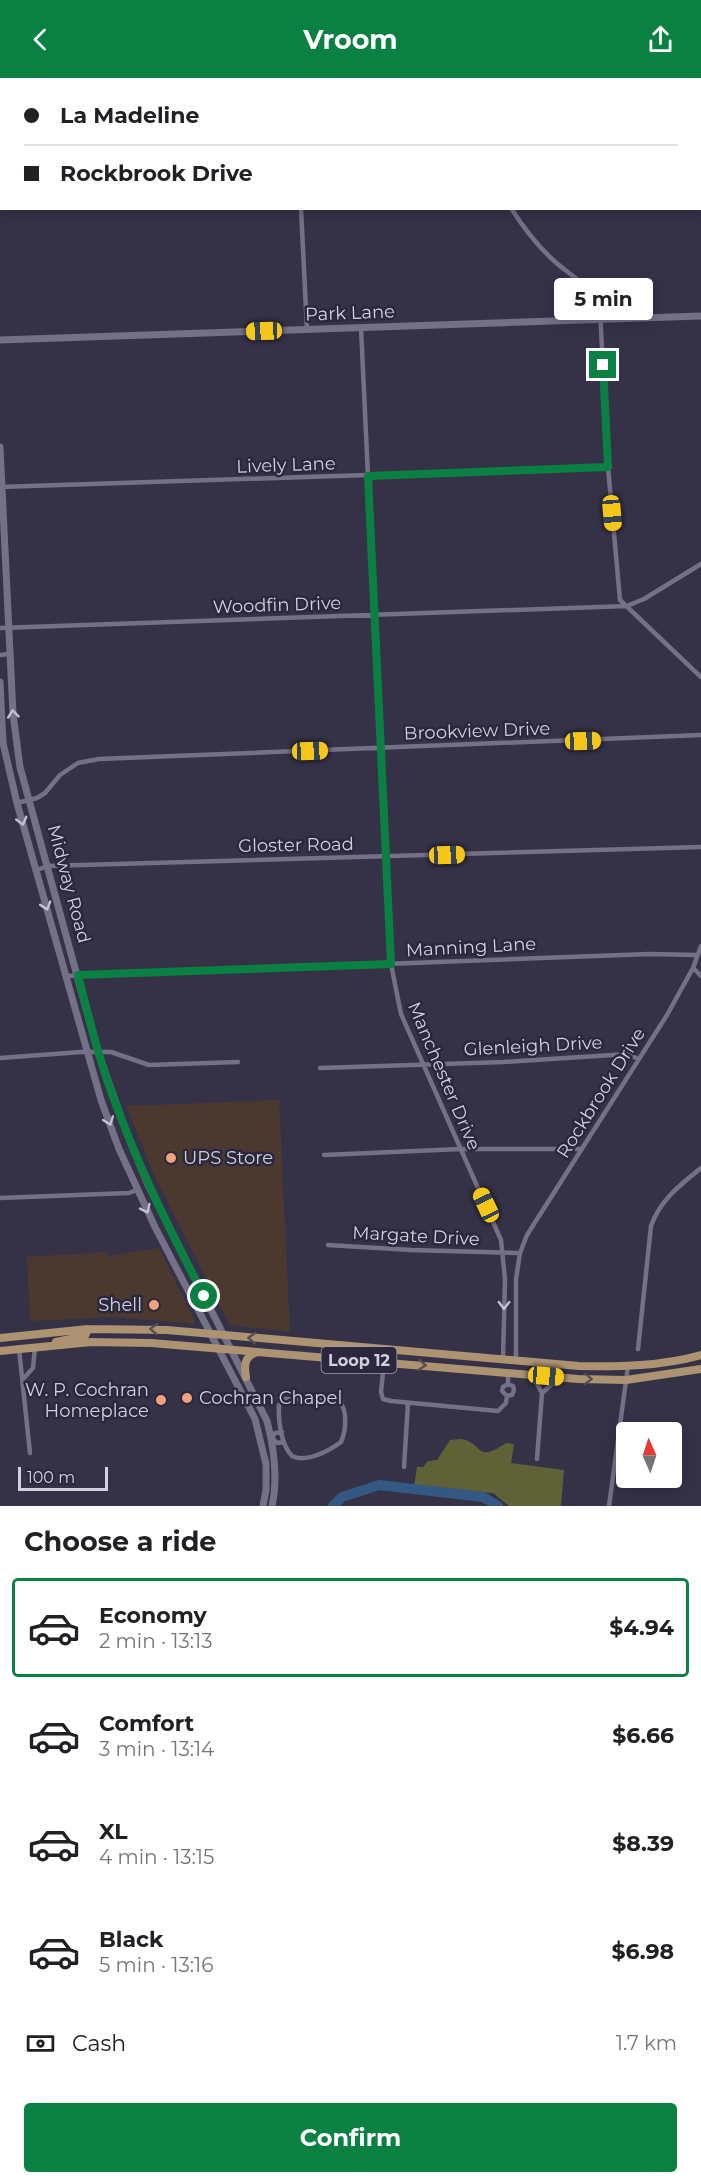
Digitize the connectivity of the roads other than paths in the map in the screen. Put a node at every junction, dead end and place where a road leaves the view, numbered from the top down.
1 (301, 210) edge
2 (512, 210) edge
3 (701, 316) edge
4 (601, 320) junction
5 (361, 328) junction
6 (307, 330) junction
7 (0, 340) edge
8 (0, 447) edge
9 (608, 467) junction
10 (368, 476) junction
11 (1, 487) edge
12 (701, 564) edge
13 (3, 569) edge
14 (627, 606) junction
15 (374, 616) junction
16 (4, 627) edge
17 (9, 654) junction
18 (0, 655) edge
19 (701, 677) edge
20 (0, 682) edge
21 (701, 735) edge
22 (16, 739) junction
23 (2, 744) edge
24 (380, 748) junction
25 (30, 799) junction
26 (17, 803) junction
27 (701, 847) edge
28 (385, 857) junction
29 (47, 867) junction
30 (35, 871) junction
31 (701, 946) edge
32 (697, 955) junction
33 (391, 964) junction
34 (693, 968) junction
35 (78, 975) junction
36 (67, 976) junction
37 (701, 976) edge
38 (86, 1052) junction
39 (98, 1052) junction
40 (0, 1058) edge
41 (638, 1059) junction
42 (238, 1062) dead end
43 (423, 1065) junction
44 (320, 1068) dead end
45 (461, 1149) junction
46 (581, 1149) junction
47 (324, 1155) dead end
48 (701, 1168) edge
49 (148, 1185) junction
50 (137, 1190) junction
51 (0, 1198) edge
52 (328, 1245) dead end
53 (179, 1246) junction
54 (168, 1252) junction
55 (504, 1252) junction
56 (520, 1253) junction
57 (88, 1329) junction
58 (212, 1334) junction
59 (224, 1335) junction
60 (18, 1336) junction
61 (0, 1338) edge
62 (50, 1346) junction
63 (35, 1347) junction
64 (219, 1348) junction
65 (638, 1348) dead end
66 (19, 1349) junction
67 (231, 1349) junction
68 (0, 1351) edge
69 (259, 1351) junction
70 (701, 1355) edge
71 (503, 1359) junction
72 (516, 1359) junction
73 (384, 1362) junction
74 (628, 1366) junction
75 (701, 1369) edge
76 (508, 1373) junction
77 (532, 1375) junction
78 (246, 1377) junction
79 (560, 1378) junction
80 (23, 1379) junction
81 (626, 1380) junction
82 (508, 1384) junction
83 (542, 1392) junction
84 (507, 1396) junction
85 (408, 1403) junction
86 (282, 1432) junction
87 (272, 1438) junction
88 (262, 1440) junction
89 (284, 1442) junction
90 (30, 1453) dead end
91 (537, 1460) dead end
92 (404, 1467) dead end
93 (263, 1506) edge
94 (272, 1506) edge
95 (609, 1506) edge

1 - 6 street
2 - 4 street
3 - 4 main road, Park Lane
4 - 5 main road, Park Lane
4 - 9 street
5 - 6 main road, Park Lane
5 - 10 street, Manchester Drive
6 - 7 main road, Park Lane
8 - 11 main road, Midway Road
9 - 10 street, Lively Lane
9 - 14 street
10 - 11 street, Lively Lane
10 - 15 street, Manchester Drive
11 - 13 main road, Midway Road
12 - 14 street
13 - 16 main road, Midway Road
14 - 15 street, Woodfin Drive
14 - 19 street
15 - 16 street, Woodfin Drive
15 - 24 street, Manchester Drive
16 - 17 main road, Midway Road
17 - 18 street
22 -> 17 main road, Midway Road
20 - 23 main road, Midway Road
21 - 24 street, Brookview Drive
22 - 23 street
22 - 25 main road, Midway Road
23 - 26 main road, Midway Road
24 - 25 street, Brookview Drive
24 - 28 street, Manchester Drive
25 - 26 street, Brookview Drive
25 - 29 main road, Midway Road
26 -> 30 main road, Midway Road
27 - 28 street, Gloster Road
28 - 29 street, Gloster Road
28 - 33 street, Manchester Drive
29 - 30 street, Gloster Road
29 - 35 main road, Midway Road
30 -> 36 main road, Midway Road
31 - 32 street, Rockbrook Drive
32 - 33 street, Manning Lane
32 - 34 street, Rockbrook Drive
33 - 35 street, Manning Lane
33 - 43 street, Manchester Drive
34 - 37 street
34 - 41 street, Rockbrook Drive
35 - 36 street, Manning Lane
35 - 39 main road, Midway Road
36 - 38 main road, Midway Road
38 - 39 street
38 - 40 street
38 -> 50 main road, Midway Road
39 - 42 street
39 - 49 main road, Midway Road
41 - 43 street, Glenleigh Drive
41 - 46 street, Rockbrook Drive
43 - 44 street, Glenleigh Drive
43 - 45 street, Manchester Drive
45 - 46 street
45 - 47 street
45 - 55 street, Manchester Drive
46 - 56 street, Rockbrook Drive
48 - 65 street
49 - 50 main road
49 - 53 main road, Midway Road
50 - 51 street
50 -> 54 main road, Midway Road
52 - 55 street, Margate Drive
53 - 54 main road
53 - 59 main road, Midway Road
54 - 58 main road, Midway Road
55 - 56 street
55 -> 71 street
56 - 72 street, Rockbrook Drive
58 -> 57 main road, Loop 12
57 - 60 main road, Loop 12
57 - 62 main road
58 - 59 main road, Loop 12
58 - 64 main road, Midway Road
59 - 67 main road, Midway Road
71 -> 59 main road, Loop 12
60 - 61 main road, Loop 12
60 - 66 main road
62 - 63 main road, Loop 12
62 - 64 main road, Loop 12
63 - 66 main road, Loop 12
63 - 80 street
64 - 67 main road, Loop 12
64 - 88 main road, Midway Road
66 - 68 main road, Loop 12
66 - 80 street
67 - 69 main road, Loop 12
67 - 78 main road, Midway Road
69 - 73 main road, Loop 12
69 - 78 main road
70 - 74 main road, Loop 12
71 - 72 main road, Loop 12
71 - 76 main road
72 - 74 main road, Loop 12
72 - 76 main road
73 -> 76 main road, Loop 12
73 - 85 street
74 - 81 street
75 - 81 main road, Loop 12
76 - 77 main road, Loop 12
76 - 82 street
77 - 79 main road, Loop 12
77 - 83 street
78 - 87 main road, Midway Road
79 -> 81 main road, Loop 12
79 - 83 street
80 - 90 street
81 - 95 street
82 - 84 street
82 - 84 street
83 - 91 street
84 - 85 street
85 - 92 street
86 - 87 street
86 - 89 street
86 - 89 street
87 - 88 main road
87 - 89 street
87 - 94 main road, Midway Road
88 - 93 main road, Midway Road

